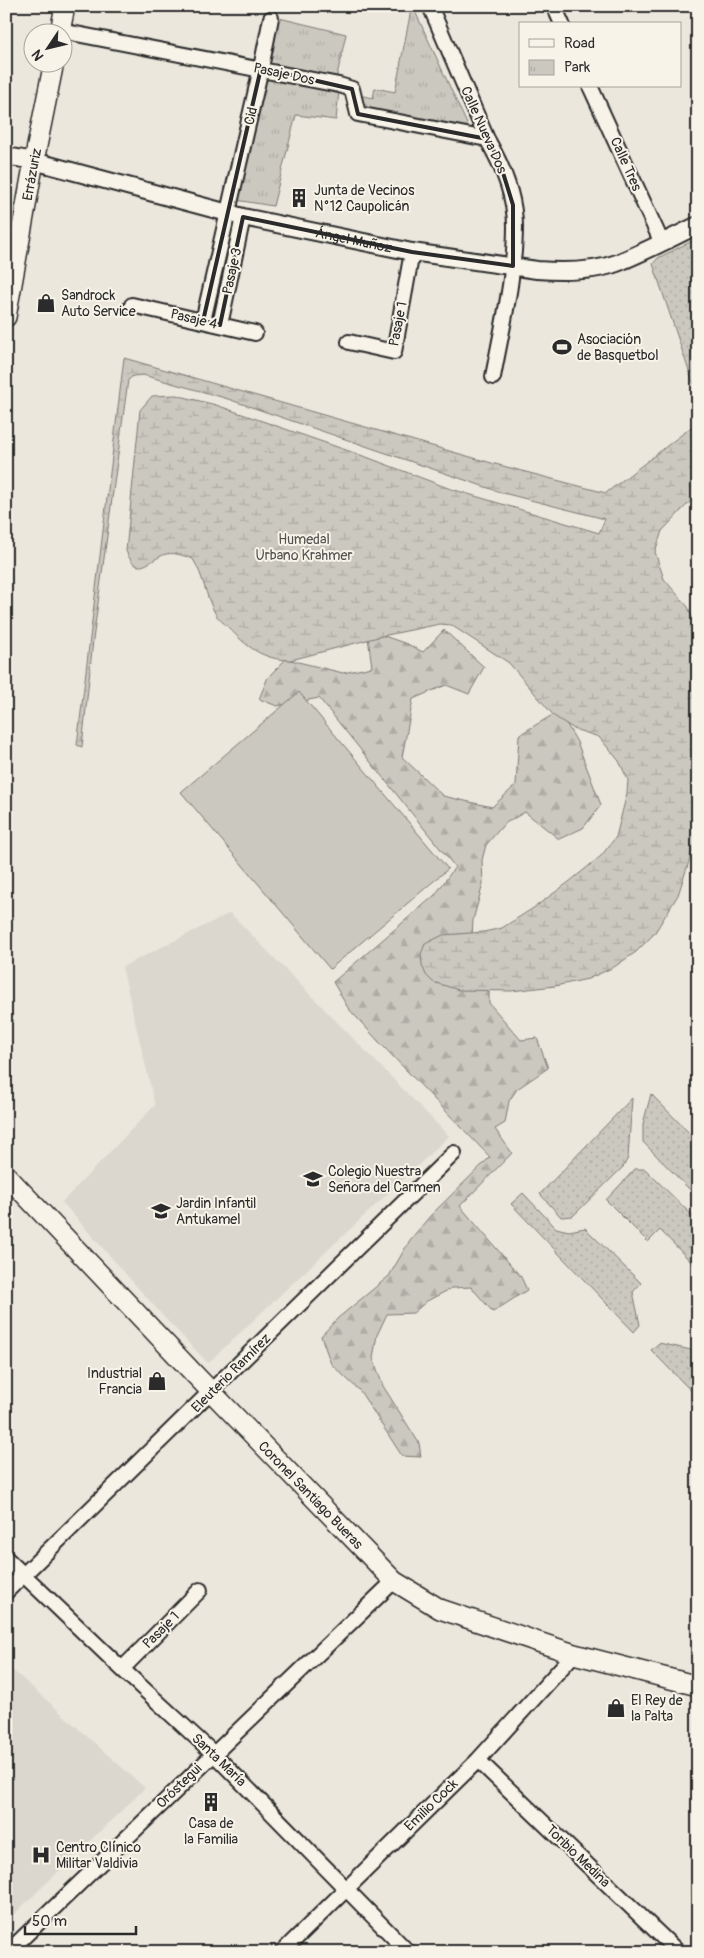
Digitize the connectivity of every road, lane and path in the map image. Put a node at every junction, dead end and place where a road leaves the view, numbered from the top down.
1 (65, 6) edge
2 (430, 6) edge
3 (554, 6) edge
4 (271, 18) dead end
5 (63, 22) edge
6 (561, 22) edge
7 (72, 34) edge
8 (261, 68) junction
9 (52, 72) edge
10 (591, 88) edge
11 (487, 139) junction
12 (6, 156) edge
13 (34, 161) junction
14 (236, 215) junction
15 (698, 225) edge
16 (662, 243) junction
17 (412, 252) junction
18 (513, 266) junction
19 (132, 305) dead end
20 (6, 317) edge
21 (204, 321) junction
22 (220, 325) junction
23 (255, 333) dead end
24 (350, 342) dead end
25 (493, 377) dead end
26 (454, 1153) dead end
27 (6, 1175) edge
28 (211, 1391) junction
29 (6, 1558) edge
30 (23, 1576) junction
31 (394, 1581) junction
32 (200, 1590) dead end
33 (6, 1592) edge
34 (574, 1654) junction
35 (122, 1669) junction
36 (698, 1686) edge
37 (213, 1753) junction
38 (478, 1760) junction
39 (345, 1888) junction
40 (8, 1952) edge
41 (282, 1952) edge
42 (408, 1952) edge
43 (678, 1952) edge

1 - 5 main road
2 - 11 street, Calle Nueva Dos
3 - 6 street
4 - 8 street, Cid
7 - 8 street, Pasaje Dos
8 - 11 street, Pasaje Dos
8 - 14 street, Cid
9 - 13 main road, Errázuriz
10 - 16 street, Calle Tres
11 - 18 street, Calle Nueva Dos
12 - 13 street, Ángel Muñoz
13 - 14 street, Ángel Muñoz
13 - 20 main road, Errázuriz
14 - 17 street, Ángel Muñoz
14 - 21 street, Pasaje 3
14 - 22 street, Pasaje 3
15 - 16 street, Ángel Muñoz
16 - 18 street, Ángel Muñoz
17 - 18 street, Ángel Muñoz
17 - 24 street, Pasaje 1
18 - 25 street, Calle Nueva Dos
19 - 21 street, Pasaje 4
21 - 22 street, Pasaje 4
22 - 23 street, Pasaje 4
26 - 28 street, Eleuterio Ramírez
27 - 28 main road, Coronel Santiago Bueras
28 - 30 street, Eleuterio Ramírez
28 - 31 main road, Coronel Santiago Bueras
29 - 30 street, Santa María
30 - 33 street, Eleuterio Ramírez
30 - 35 street, Santa María
31 - 34 main road, Coronel Santiago Bueras
31 - 37 street, Oróstegui
32 - 35 street, Pasaje 1
34 - 36 main road, Coronel Santiago Bueras
34 - 38 street, Emilio Cock
35 - 37 street, Santa María
37 - 39 street, Santa María
37 - 40 street, Oróstegui
38 - 39 street, Emilio Cock
38 - 43 street, Toribio Medina
39 - 41 street, Emilio Cock
39 - 42 street, Santa María

